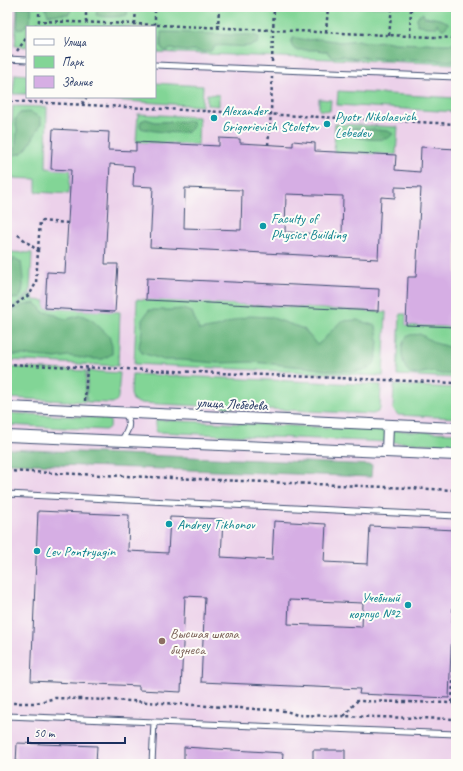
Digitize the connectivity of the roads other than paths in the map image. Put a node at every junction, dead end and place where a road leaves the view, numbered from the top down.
1 (9, 59) edge
2 (26, 60) edge
3 (156, 65) edge
4 (456, 77) edge
5 (7, 407) edge
6 (125, 412) junction
7 (388, 425) junction
8 (456, 428) edge
9 (7, 436) edge
10 (121, 441) junction
11 (387, 452) junction
12 (456, 455) edge
13 (7, 494) edge
14 (456, 516) edge
15 (7, 716) edge
16 (154, 722) junction
17 (456, 734) edge
18 (152, 764) edge

1 - 2 lane
3 - 4 lane
5 - 6 street, улица Лебедева
6 - 7 street, улица Лебедева
6 - 10 lane
7 - 8 street, улица Лебедева
7 - 11 street
9 - 10 street
10 - 11 street
11 - 12 street
13 - 14 lane
15 - 16 lane
16 - 17 lane
16 - 18 lane

